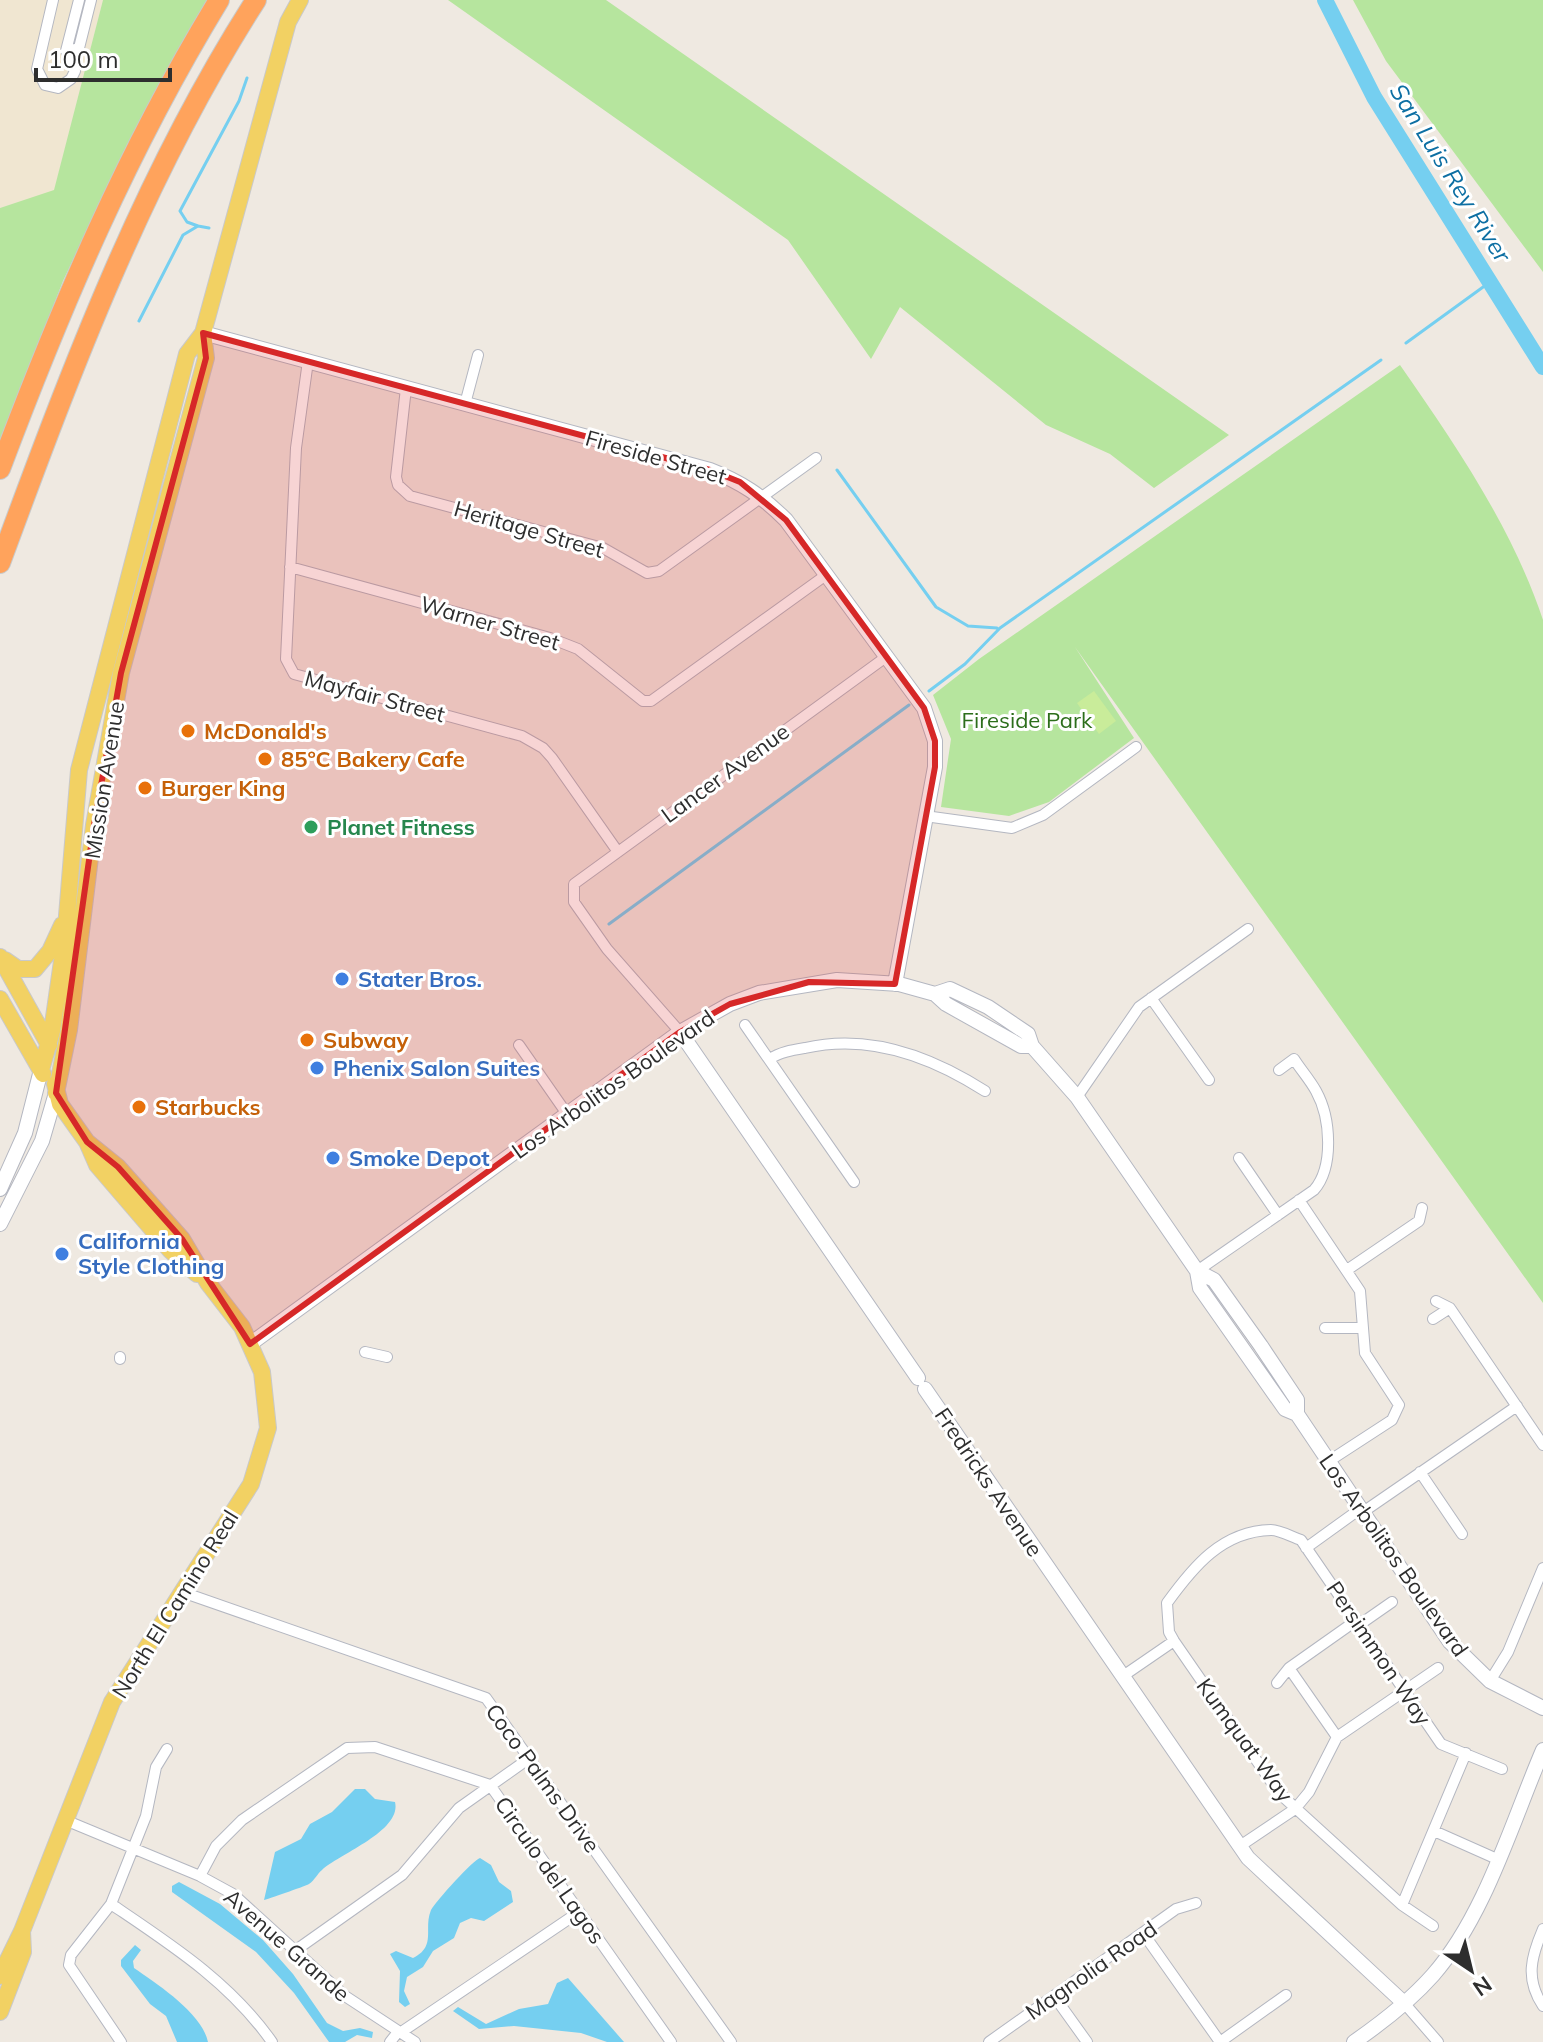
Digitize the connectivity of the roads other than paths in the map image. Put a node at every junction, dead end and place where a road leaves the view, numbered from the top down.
1 (53, 0) edge
2 (79, 0) edge
3 (91, 0) edge
4 (219, 0) edge
5 (256, 0) edge
6 (287, 0) edge
7 (300, 0) edge
8 (288, 22) junction
9 (66, 51) junction
10 (203, 333) junction
11 (478, 355) dead end
12 (308, 361) junction
13 (406, 388) junction
14 (465, 404) junction
15 (816, 458) dead end
16 (0, 469) edge
17 (763, 497) junction
18 (137, 542) junction
19 (0, 563) edge
20 (290, 567) junction
21 (129, 574) junction
22 (826, 575) junction
23 (147, 578) junction
24 (139, 609) junction
25 (886, 657) junction
26 (98, 686) junction
27 (1136, 747) dead end
28 (106, 754) junction
29 (79, 770) junction
30 (925, 816) junction
31 (94, 825) junction
32 (73, 840) junction
33 (618, 852) junction
34 (572, 894) joint
35 (86, 895) junction
36 (68, 905) junction
37 (1248, 929) dead end
38 (0, 957) edge
39 (895, 984) junction
40 (1151, 998) junction
41 (0, 999) edge
42 (745, 1025) dead end
43 (680, 1032) junction
44 (49, 1042) junction
45 (519, 1045) dead end
46 (770, 1059) junction
47 (41, 1070) junction
48 (1279, 1070) dead end
49 (1209, 1080) dead end
50 (985, 1091) dead end
51 (56, 1093) junction
52 (1077, 1097) junction
53 (567, 1114) junction
54 (87, 1142) junction
55 (1239, 1158) dead end
56 (854, 1182) dead end
57 (0, 1189) edge
58 (1299, 1200) junction
59 (1422, 1208) dead end
60 (150, 1215) junction
61 (1278, 1215) junction
62 (0, 1224) edge
63 (1347, 1270) junction
64 (1197, 1271) junction
65 (208, 1283) junction
66 (1436, 1301) dead end
67 (1450, 1308) junction
68 (1433, 1319) dead end
69 (1325, 1328) dead end
70 (1361, 1328) junction
71 (250, 1344) junction
72 (365, 1352) dead end
73 (387, 1357) dead end
74 (1517, 1406) junction
75 (1543, 1445) edge
76 (1329, 1461) junction
77 (1420, 1472) junction
78 (1362, 1511) junction
79 (1462, 1534) dead end
80 (1306, 1548) junction
81 (1543, 1568) edge
82 (182, 1592) junction
83 (1392, 1602) dead end
84 (1358, 1623) junction
85 (1174, 1641) junction
86 (1289, 1668) junction
87 (1438, 1668) dead end
88 (1123, 1676) junction
89 (1490, 1681) junction
90 (1277, 1683) dead end
91 (1405, 1691) junction
92 (1543, 1708) edge
93 (1337, 1737) junction
94 (167, 1749) dead end
95 (1543, 1750) edge
96 (1466, 1753) junction
97 (531, 1757) junction
98 (1502, 1769) dead end
99 (490, 1785) junction
100 (1295, 1809) junction
101 (65, 1820) junction
102 (1434, 1831) junction
103 (1240, 1846) junction
104 (133, 1848) junction
105 (1497, 1859) junction
106 (200, 1876) junction
107 (1196, 1903) dead end
108 (111, 1904) junction
109 (1402, 1905) junction
110 (579, 1912) junction
111 (1433, 1926) dead end
112 (1543, 1929) edge
113 (22, 1931) junction
114 (1143, 1933) junction
115 (296, 1950) junction
116 (0, 1976) edge
117 (1286, 1995) dead end
118 (1054, 1996) junction
119 (1405, 2004) junction
120 (1543, 2006) edge
121 (0, 2012) edge
122 (399, 2032) junction
123 (121, 2042) edge
124 (272, 2042) edge
125 (390, 2042) edge
126 (415, 2042) edge
127 (671, 2042) edge
128 (731, 2042) edge
129 (989, 2042) edge
130 (1087, 2042) edge
131 (1220, 2042) edge
132 (1354, 2042) edge
133 (1438, 2042) edge

1 - 9 street
2 - 9 street
3 - 9 street
4 - 16 highway
5 - 19 highway
6 - 8 main road, Mission Avenue
7 - 8 main road, Mission Avenue
8 - 10 main road, Mission Avenue
10 - 12 street, Fireside Street
10 - 18 main road, Mission Avenue
10 - 23 main road, Mission Avenue
11 - 14 street
12 - 13 street, Fireside Street
12 - 20 street, Mayfair Street
13 - 14 street, Fireside Street
13 - 17 street, Heritage Street
14 - 17 street, Fireside Street
15 - 17 street, Heritage Street
17 - 22 street, Fireside Street
18 - 21 main road, Mission Avenue
18 - 23 main road
20 - 22 street, Warner Street
20 - 33 street, Mayfair Street
21 - 24 main road
21 - 26 main road, Mission Avenue
22 - 25 street, Fireside Street
23 - 24 main road, Mission Avenue
24 - 28 main road, Mission Avenue
25 - 30 street, Fireside Street
25 - 33 street, Lancer Avenue
26 - 28 main road
26 - 29 main road, Mission Avenue
27 - 30 street
28 - 31 main road, Mission Avenue
29 - 31 main road
29 - 32 main road, Mission Avenue
30 - 39 street, Fireside Street
31 - 35 main road, Mission Avenue
32 - 35 main road
32 - 36 main road, Mission Avenue
33 - 34 street, Lancer Avenue
34 - 43 street, Fredricks Avenue
35 - 51 main road, Mission Avenue
36 - 38 main road
36 - 44 main road, Mission Avenue
37 - 40 street
38 - 44 main road
39 - 43 street, Los Arbolitos Boulevard
39 - 52 street, Los Arbolitos Boulevard
40 - 49 street
40 - 52 street
41 - 47 main road, North El Camino Real
42 - 46 street
43 - 53 street, Los Arbolitos Boulevard
43 - 88 street, Fredricks Avenue
44 - 47 main road, Mission Avenue
44 - 51 main road
45 - 53 street
46 - 50 street
46 - 56 street
47 - 51 main road, North El Camino Real
47 - 57 street, Mission Avenue
48 - 58 street
51 - 54 main road, North El Camino Real
51 - 62 street, Mission Avenue
52 - 64 street, Los Arbolitos Boulevard
53 - 71 street, Los Arbolitos Boulevard
54 - 60 main road, North El Camino Real
54 - 60 main road, North El Camino Real
55 - 61 street
58 - 61 street
58 - 63 street
59 - 63 street
60 - 65 main road, North El Camino Real
60 - 65 main road, North El Camino Real
61 - 64 street
63 - 70 street
64 - 76 street, Los Arbolitos Boulevard
65 - 71 main road, North El Camino Real
66 - 67 street
67 - 68 street
67 - 74 street
69 - 70 street
70 - 76 street
71 - 82 main road, North El Camino Real
72 - 73 street
74 - 75 street
74 - 77 street
76 - 78 street, Los Arbolitos Boulevard
77 - 78 street
77 - 79 street
78 - 80 street
78 - 89 street, Los Arbolitos Boulevard
80 - 84 street, Persimmon Way
80 - 85 street
81 - 89 street
82 - 97 street, Coco Palms Drive
82 - 101 main road, North El Camino Real
83 - 84 street
84 - 86 street
84 - 91 street, Persimmon Way
85 - 88 street
85 - 100 street, Kumquat Way
86 - 90 street
86 - 93 street
87 - 91 street
88 - 103 street, Fredricks Avenue
89 - 92 street, Los Arbolitos Boulevard
91 - 93 street
91 - 96 street, Persimmon Way
93 - 100 street
94 - 104 street
95 - 105 street
96 - 98 street, Persimmon Way
96 - 102 street
97 - 99 street
97 - 128 street, Coco Palms Drive
99 - 106 street, Circulo del Lagos
99 - 110 street, Circulo del Lagos
99 - 115 street
100 - 103 street
100 - 109 street, Kumquat Way
101 - 104 street, Avenue Grande
101 - 113 main road, North El Camino Real
102 - 105 street
102 - 109 street
103 - 119 street, Fredricks Avenue
104 - 106 street, Avenue Grande
104 - 108 street
105 - 119 street
106 - 115 street, Avenue Grande
107 - 114 street, Magnolia Road
108 - 123 street
108 - 124 street
109 - 111 street, Kumquat Way
110 - 122 street
110 - 127 street, Circulo del Lagos
112 - 120 street
113 - 116 main road, North El Camino Real
113 - 121 main road, North El Camino Real
114 - 118 street, Magnolia Road
114 - 131 street
115 - 122 street, Avenue Grande
117 - 131 street
118 - 129 street, Magnolia Road
118 - 130 street
119 - 132 street
119 - 133 street, Fredricks Avenue
122 - 125 street
122 - 126 street, Avenue Grande

